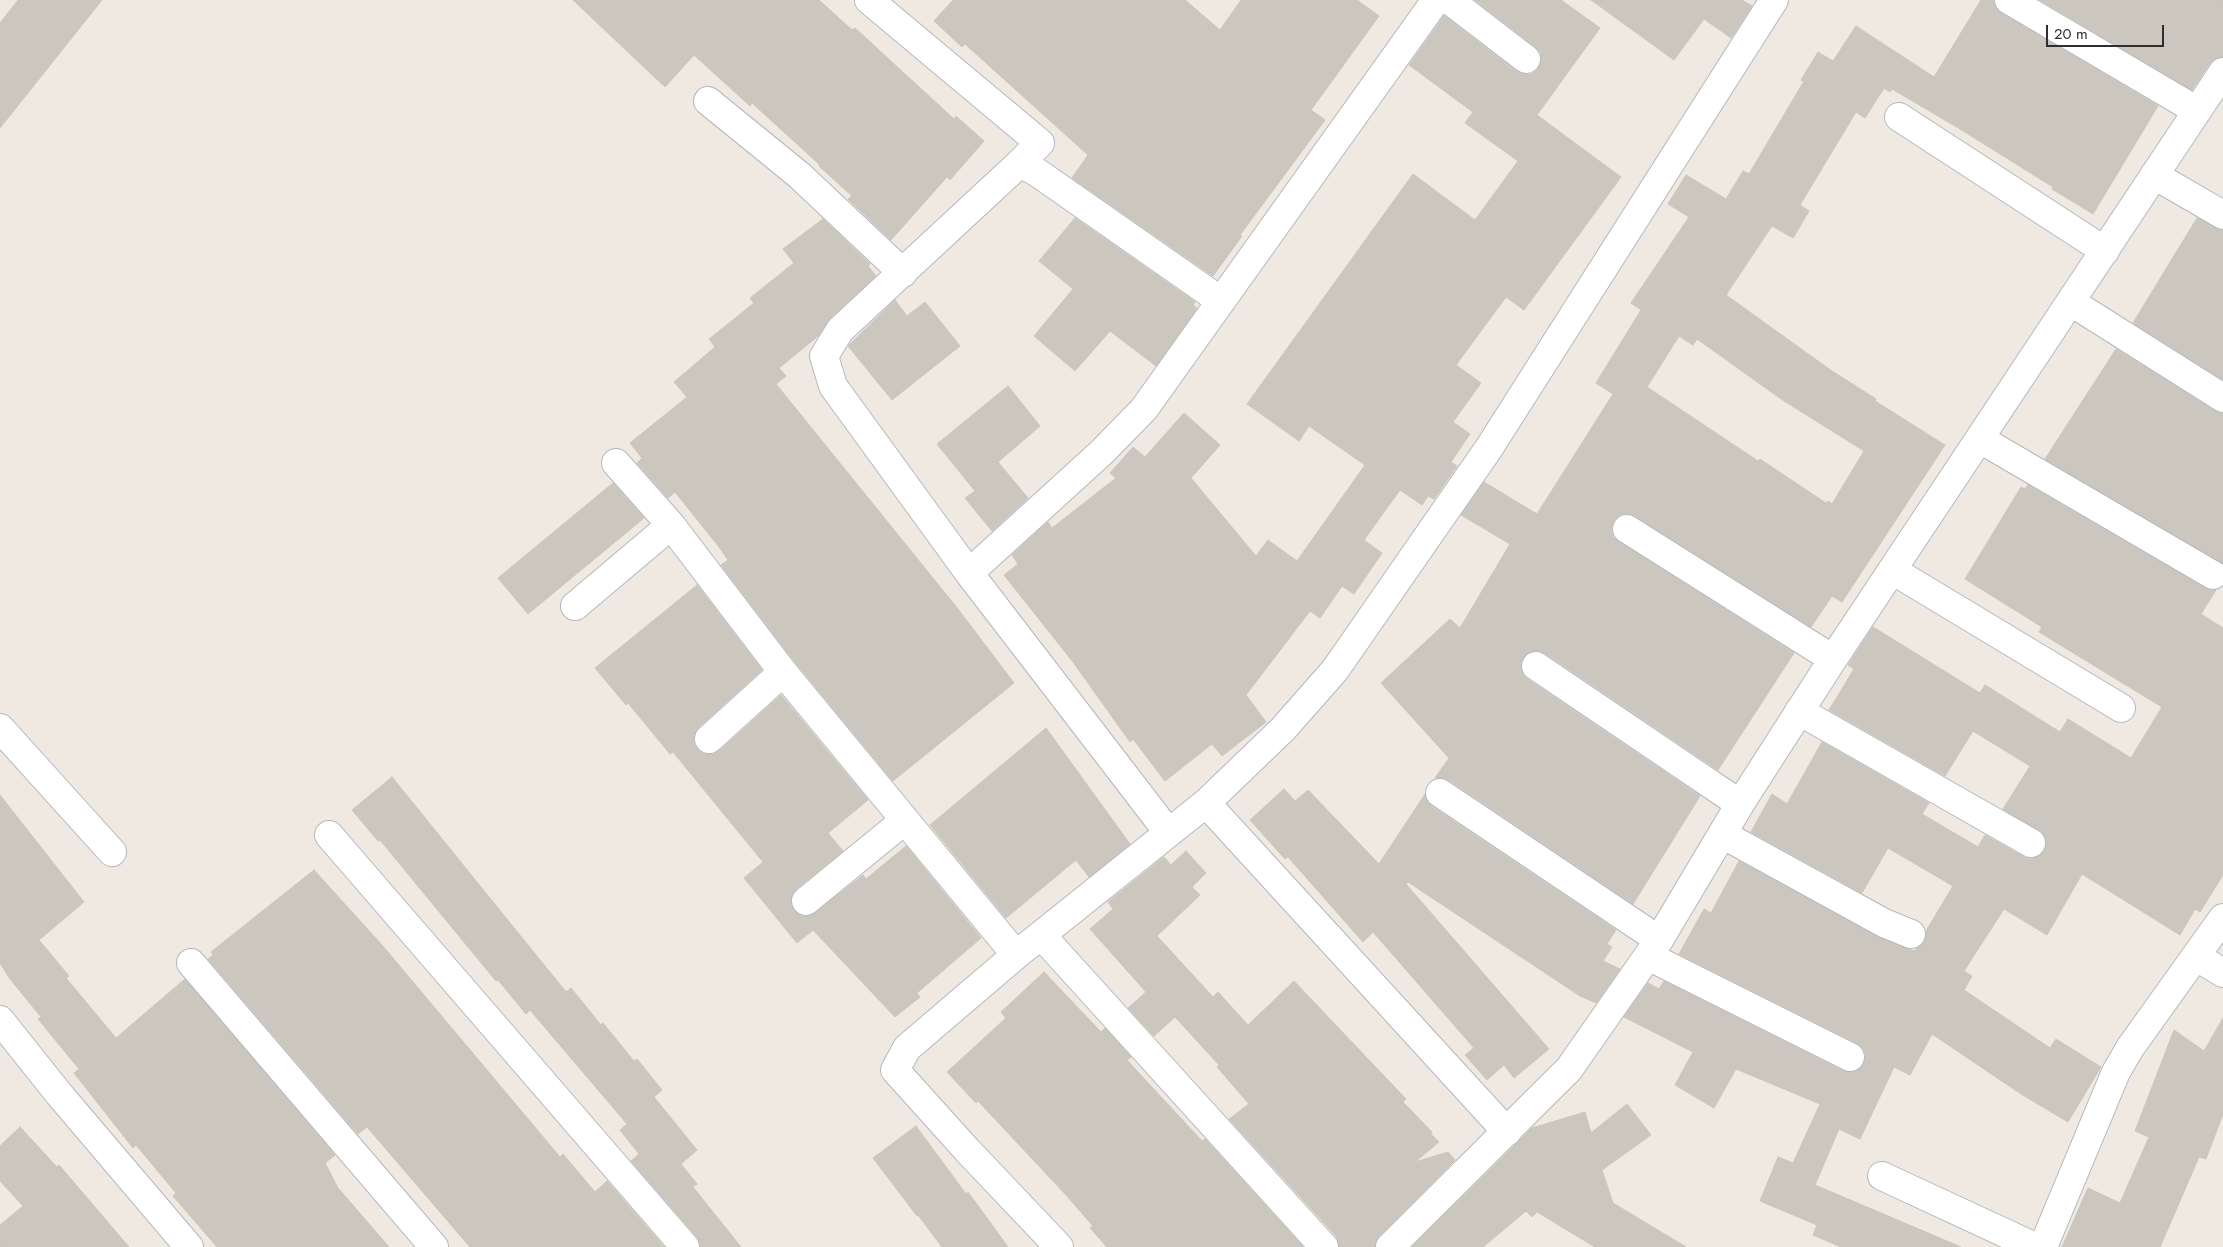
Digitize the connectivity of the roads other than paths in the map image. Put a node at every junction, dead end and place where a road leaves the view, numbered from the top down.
1 (869, 0) edge
2 (1436, 0) edge
3 (1449, 0) edge
4 (1774, 0) edge
5 (2009, 0) edge
6 (1526, 59) dead end
7 (2223, 72) edge
8 (708, 101) dead end
9 (2196, 110) junction
10 (1899, 117) dead end
11 (1020, 163) junction
12 (2154, 175) junction
13 (2223, 215) edge
14 (2105, 251) junction
15 (903, 273) junction
16 (1221, 301) junction
17 (2071, 302) junction
18 (2223, 398) edge
19 (1980, 439) junction
20 (616, 463) dead end
21 (671, 524) junction
22 (1627, 529) dead end
23 (1892, 570) junction
24 (969, 573) junction
25 (2213, 575) dead end
26 (575, 606) dead end
27 (1833, 659) junction
28 (1536, 666) dead end
29 (783, 672) junction
30 (2121, 708) dead end
31 (1800, 711) junction
32 (0, 728) edge
33 (708, 739) dead end
34 (1440, 793) dead end
35 (1206, 803) junction
36 (1740, 804) junction
37 (905, 820) junction
38 (1168, 832) junction
39 (1722, 834) junction
40 (329, 835) dead end
41 (2031, 843) dead end
42 (112, 852) dead end
43 (806, 901) dead end
44 (2223, 918) edge
45 (1911, 934) dead end
46 (1042, 936) junction
47 (1654, 948) junction
48 (1016, 955) junction
49 (2197, 957) junction
50 (190, 962) dead end
51 (2223, 973) edge
52 (0, 1020) edge
53 (1850, 1057) dead end
54 (1507, 1132) junction
55 (1882, 1176) dead end
56 (189, 1247) edge
57 (434, 1247) edge
58 (685, 1247) edge
59 (1059, 1247) edge
60 (1324, 1247) edge
61 (1390, 1247) edge
62 (2035, 1247) edge
63 (2043, 1247) edge

1 - 11 street
2 - 16 street
3 - 6 street
4 - 35 street
5 - 9 street
7 - 9 street
8 - 15 street
9 - 12 street
10 - 14 street
11 - 15 street
11 - 16 street
12 - 13 street
12 - 14 street
14 - 17 street
15 - 24 street
16 - 24 street
17 - 18 street
17 - 19 street
19 - 23 street
19 - 25 street
20 - 21 street
21 - 26 street
21 - 29 street
22 - 27 street
23 - 27 street
23 - 30 street
24 - 38 street
27 - 31 street
28 - 36 street
29 - 33 street
29 - 37 street
31 - 36 street
31 - 41 street
32 - 42 street
34 - 47 street
35 - 38 street
35 - 54 street
36 - 39 street
37 - 43 street
37 - 48 street
38 - 46 street
39 - 45 street
39 - 47 street
40 - 58 street
44 - 49 street
46 - 48 street
46 - 60 street
47 - 53 street
47 - 54 street
48 - 59 street
49 - 51 street
49 - 63 street
50 - 57 street
52 - 56 street
54 - 61 street
55 - 62 street

